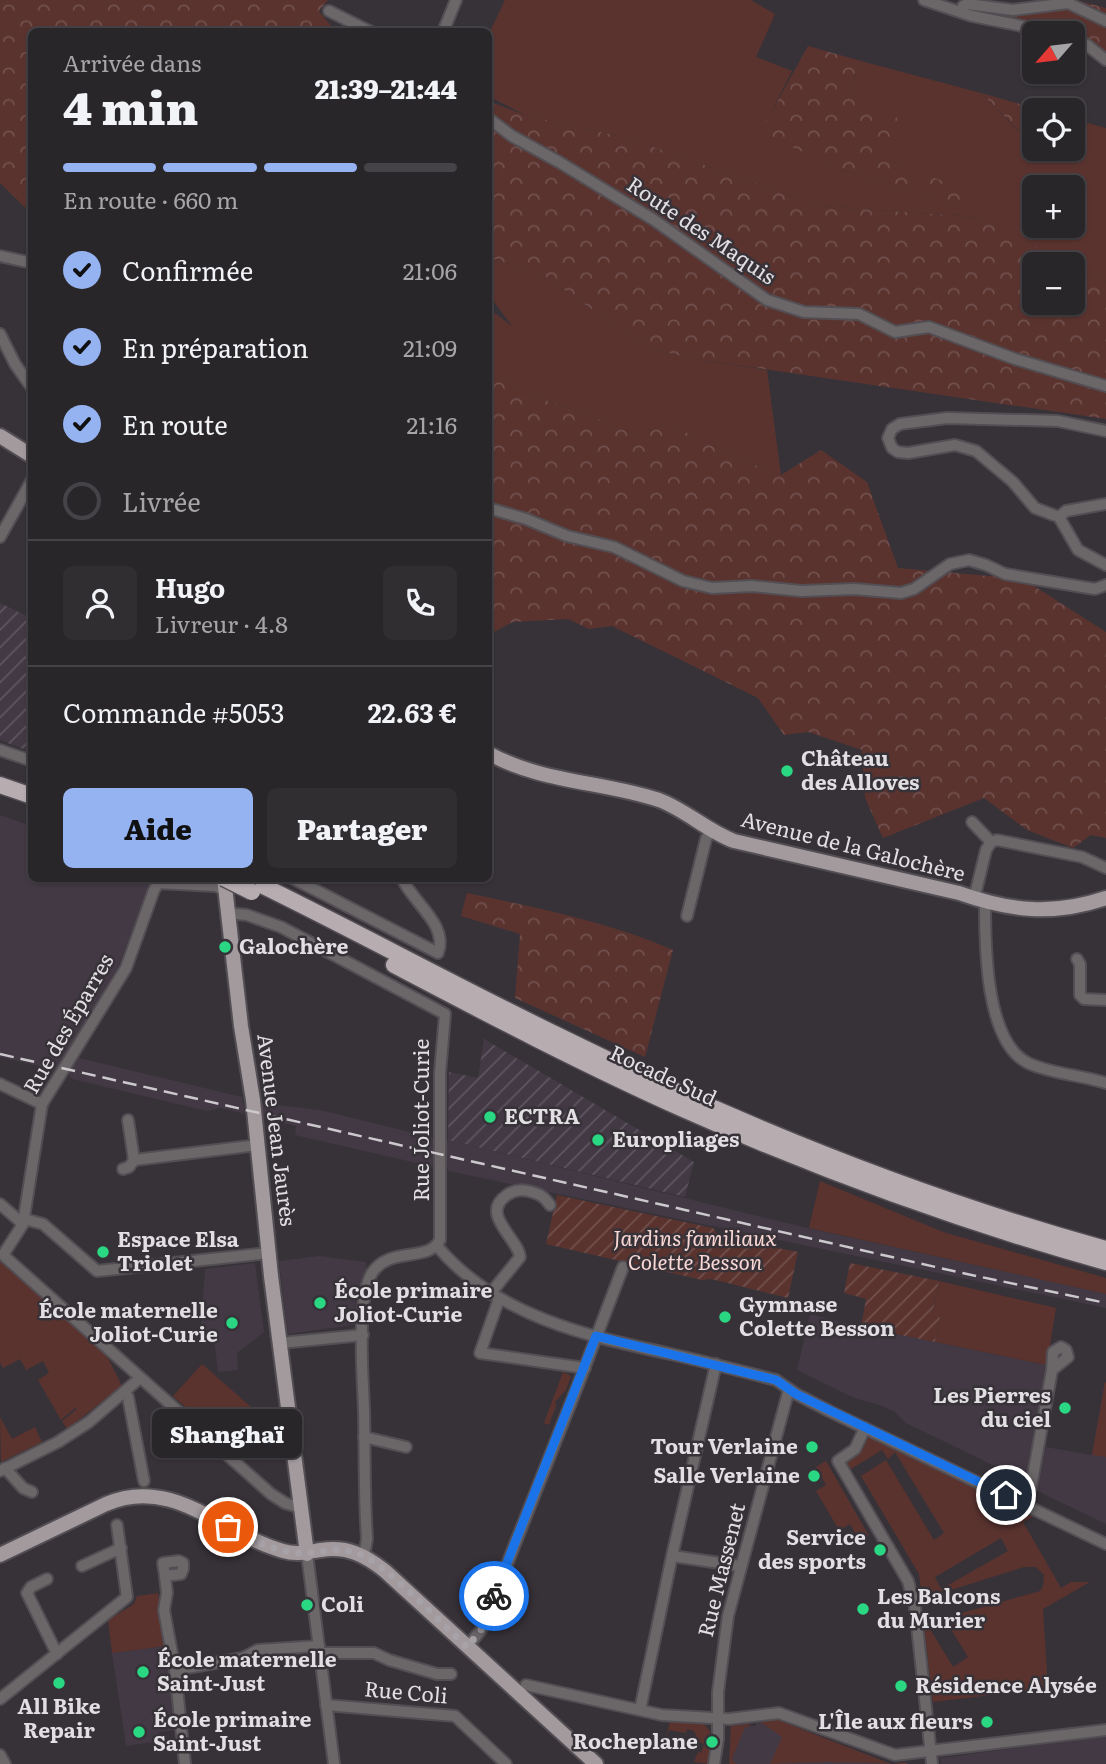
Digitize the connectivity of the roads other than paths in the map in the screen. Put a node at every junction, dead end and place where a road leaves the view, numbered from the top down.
1 (456, 0) edge
2 (924, 0) edge
3 (329, 11) dead end
4 (961, 12) junction
5 (1106, 20) edge
6 (1022, 25) edge
7 (363, 28) edge
8 (445, 28) edge
9 (1085, 44) edge
10 (1106, 60) edge
11 (492, 121) edge
12 (0, 256) edge
13 (28, 263) edge
14 (0, 334) edge
15 (28, 382) edge
16 (1106, 386) edge
17 (1106, 431) edge
18 (0, 436) edge
19 (28, 454) edge
20 (28, 487) edge
21 (1106, 504) edge
22 (492, 509) edge
23 (1059, 517) junction
24 (0, 537) edge
25 (1106, 565) edge
26 (1106, 585) edge
27 (0, 750) edge
28 (492, 755) edge
29 (28, 760) edge
30 (0, 774) edge
31 (28, 784) edge
32 (0, 785) edge
33 (28, 795) edge
34 (972, 822) dead end
35 (711, 830) junction
36 (991, 842) junction
37 (1106, 868) edge
38 (300, 882) edge
39 (405, 882) edge
40 (225, 883) edge
41 (250, 884) edge
42 (1106, 898) edge
43 (979, 901) junction
44 (228, 913) junction
45 (687, 916) dead end
46 (1077, 959) dead end
47 (1106, 1000) edge
48 (1106, 1083) edge
49 (0, 1084) edge
50 (42, 1104) junction
51 (128, 1120) dead end
52 (258, 1145) junction
53 (134, 1160) junction
54 (123, 1169) dead end
55 (0, 1203) edge
56 (550, 1205) dead end
57 (23, 1221) junction
58 (437, 1246) junction
59 (1106, 1249) edge
60 (269, 1253) junction
61 (1106, 1262) edge
62 (622, 1267) dead end
63 (494, 1296) junction
64 (363, 1335) junction
65 (596, 1336) junction
66 (280, 1343) junction
67 (716, 1364) junction
68 (584, 1368) junction
69 (1052, 1370) dead end
70 (140, 1378) junction
71 (789, 1389) junction
72 (125, 1393) junction
73 (865, 1427) junction
74 (365, 1437) junction
75 (406, 1447) dead end
76 (2, 1469) edge
77 (144, 1481) dead end
78 (32, 1492) dead end
79 (1025, 1504) junction
80 (301, 1508) junction
81 (117, 1525) dead end
82 (1106, 1545) edge
83 (121, 1548) junction
84 (307, 1553) junction
85 (359, 1554) junction
86 (0, 1555) edge
87 (672, 1556) junction
88 (82, 1566) dead end
89 (740, 1566) junction
90 (165, 1576) dead end
91 (47, 1579) dead end
92 (467, 1647) junction
93 (319, 1650) junction
94 (57, 1654) junction
95 (175, 1670) junction
96 (452, 1674) dead end
97 (526, 1685) dead end
98 (0, 1699) edge
99 (326, 1705) junction
100 (640, 1710) junction
101 (718, 1718) junction
102 (1106, 1730) edge
103 (931, 1751) junction
104 (0, 1755) edge
105 (5, 1764) edge
106 (185, 1764) edge
107 (334, 1764) edge
108 (506, 1764) edge
109 (596, 1764) edge
110 (715, 1764) edge
111 (932, 1764) edge

1 - 8 street
2 - 4 street
3 - 7 street
4 - 5 street
4 - 6 street
9 - 10 street
11 - 16 street, Route des Maquis
12 - 13 street
14 - 15 street
17 - 23 street
18 - 19 main road
20 - 24 street
21 - 23 street
22 - 26 street
23 - 25 street
27 - 29 street
28 - 35 main road, Avenue de la Galochère
30 - 31 highway
32 - 33 highway
34 - 36 street
35 - 43 main road, Avenue de la Galochère
35 - 45 street
36 - 37 street, Avenue de la Galochère
36 - 43 street, Avenue de la Galochère
38 - 39 street
40 - 41 highway, Rocade Sud, bridge
40 - 44 main road, Avenue Jean Jaurès
40 - 50 street, Rue des Éparres
41 - 59 highway, Rocade Sud
41 - 61 highway, Rocade Sud
42 - 43 main road, Avenue de la Galochère
43 - 48 street
44 - 52 main road, Avenue Jean Jaurès
44 - 58 street, Rue Joliot-Curie
46 - 47 street
49 - 50 street
50 - 57 street, Rue des Éparres
51 - 53 street
52 - 53 street
52 - 60 main road, Avenue Jean Jaurès
53 - 54 street
55 - 57 street
56 - 63 street
57 - 60 street
57 - 70 street, Rue des Éparres
58 - 63 street
58 - 64 street
60 - 66 main road, Avenue Jean Jaurès
62 - 65 street
63 - 65 street
63 - 68 street
64 - 66 street
64 - 74 street
65 - 67 street
65 - 68 street
66 - 80 main road, Avenue Jean Jaurès
67 - 71 street
67 - 87 street
68 - 92 street
69 - 79 street
70 - 72 street
70 - 80 street
71 - 73 street
71 - 89 street, Rue Massenet
72 - 76 street
72 - 77 street
73 - 79 street
73 - 103 street
74 - 75 street
74 - 85 street
76 - 78 street
79 - 82 street
80 - 84 main road, Avenue Jean Jaurès
81 - 83 street
83 - 88 street
83 - 94 street
84 - 85 main road
84 - 86 main road
84 - 93 street
85 - 92 main road
87 - 89 street
87 - 100 street
89 - 101 street, Rue Massenet
90 - 95 street
91 - 94 street
92 - 109 main road
93 - 95 street
93 - 96 street
93 - 99 street
94 - 98 street
95 - 106 street
97 - 100 street
99 - 107 street
99 - 108 street, Rue Coli
100 - 101 street
101 - 103 street
101 - 110 street, Rue Massenet
102 - 103 street
103 - 111 street
104 - 105 street

